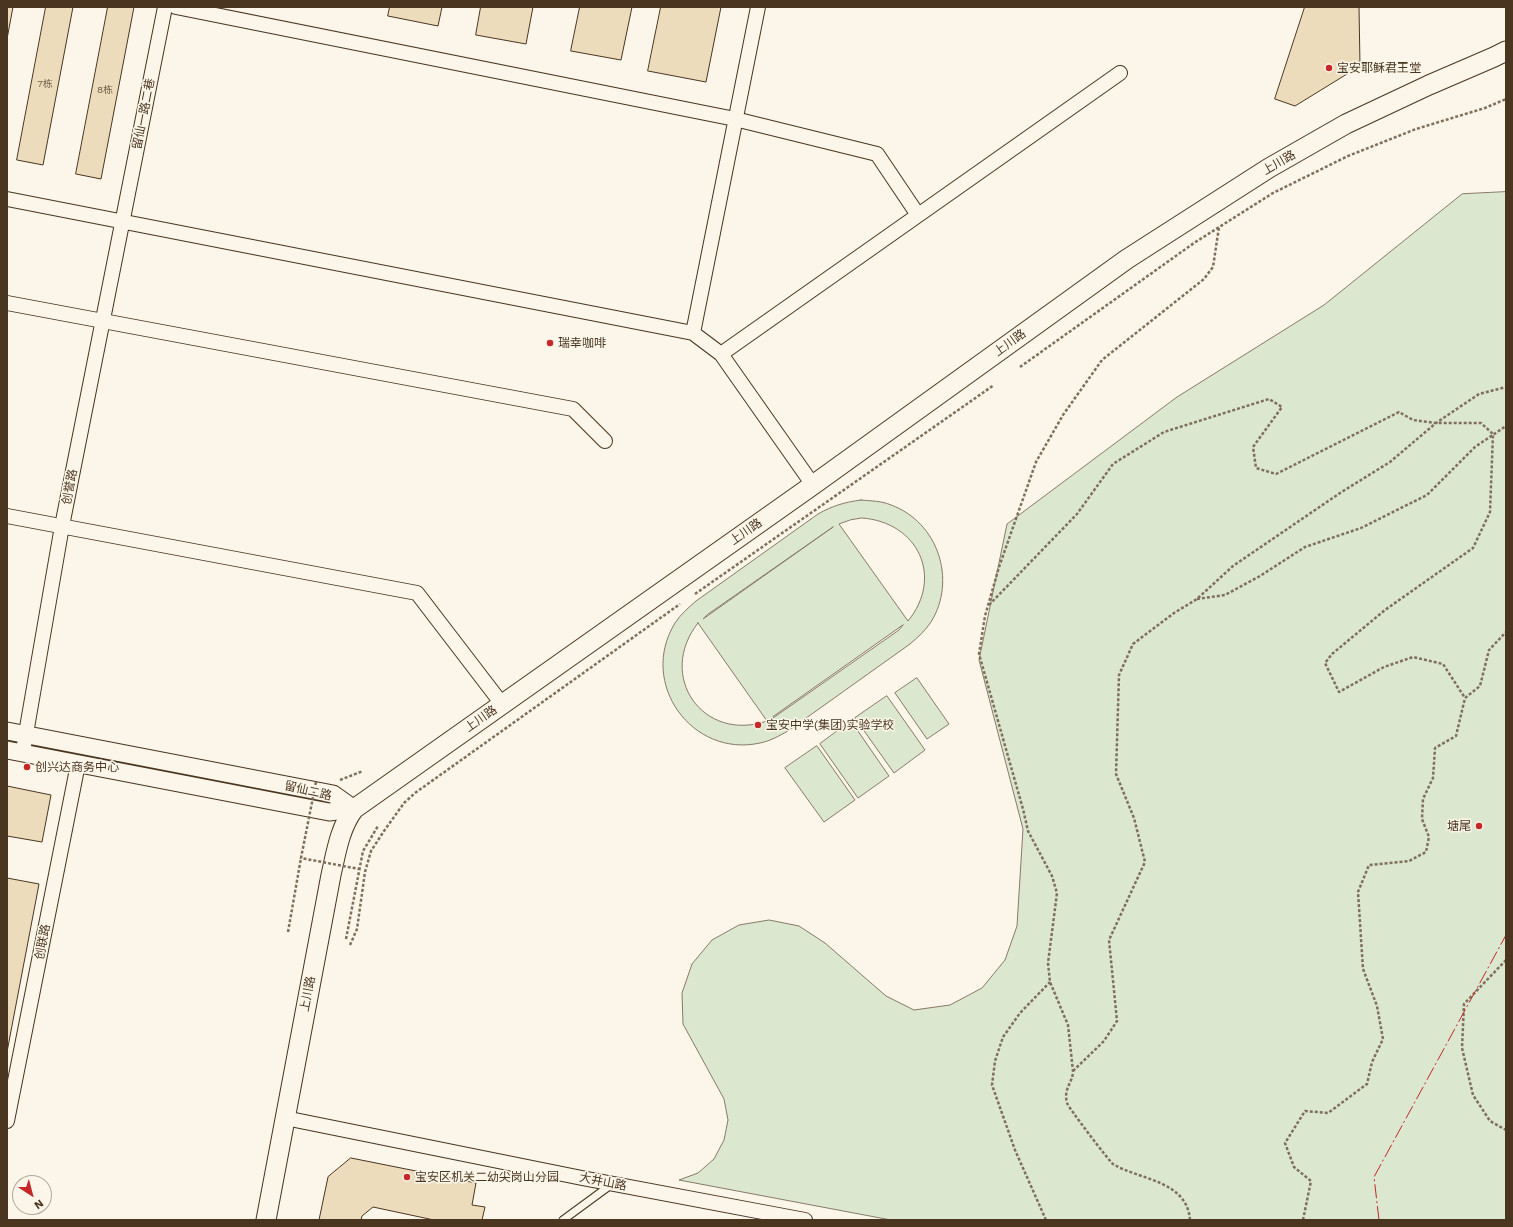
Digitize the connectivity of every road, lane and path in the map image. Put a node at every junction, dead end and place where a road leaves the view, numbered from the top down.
1 (165, 7) edge
2 (176, 7) edge
3 (758, 7) edge
4 (1506, 50) edge
5 (1120, 73) dead end
6 (1506, 99) edge
7 (735, 119) junction
8 (7, 199) edge
9 (918, 215) junction
10 (123, 222) junction
11 (1219, 227) junction
12 (7, 303) edge
13 (103, 321) junction
14 (692, 333) junction
15 (721, 354) junction
16 (1020, 367) dead end
17 (994, 385) dead end
18 (1506, 387) edge
19 (1436, 423) junction
20 (1506, 426) edge
21 (1494, 434) junction
22 (605, 441) dead end
23 (814, 485) junction
24 (7, 516) edge
25 (62, 526) junction
26 (695, 594) dead end
27 (1197, 599) junction
28 (680, 604) dead end
29 (989, 605) junction
30 (1506, 632) edge
31 (1465, 698) junction
32 (502, 704) junction
33 (7, 730) edge
34 (26, 734) junction
35 (15, 751) edge
36 (78, 764) junction
37 (316, 782) dead end
38 (354, 809) junction
39 (378, 826) dead end
40 (301, 858) junction
41 (359, 869) junction
42 (288, 932) dead end
43 (346, 939) dead end
44 (350, 945) dead end
45 (1506, 960) edge
46 (1050, 982) junction
47 (1073, 1071) junction
48 (11, 1076) edge
49 (285, 1118) junction
50 (7, 1121) edge
51 (1506, 1130) edge
52 (612, 1184) junction
53 (266, 1220) edge
54 (563, 1220) edge
55 (805, 1220) edge
56 (1046, 1220) edge
57 (1190, 1220) edge
58 (1303, 1220) edge

1 - 10 street, 留仙一路二巷
2 - 7 street
3 - 7 street
4 - 23 main road, 上川路
5 - 9 street
6 - 11 path
7 - 9 street
7 - 14 street
8 - 10 street
9 - 15 street
10 - 13 street, 创誉路
10 - 14 street
11 - 16 path
11 - 29 path
12 - 13 street
13 - 22 street
13 - 25 street, 创誉路
14 - 15 street
15 - 23 street
17 - 26 path
18 - 19 path
19 - 21 path
19 - 27 path
19 - 29 path
20 - 21 path
21 - 27 path
21 - 31 path
23 - 32 main road, 上川路
24 - 25 street
25 - 32 street
25 - 34 street, 创誉路
27 - 47 path
28 - 44 path
29 - 46 path
30 - 31 path
31 - 58 path
32 - 38 main road, 上川路
33 - 34 street, 留仙二路
34 - 35 street, 创誉路
34 - 38 street, 留仙二路
35 - 36 street, 留仙二路
36 - 38 street, 留仙二路
36 - 48 street, 创联路
37 - 40 path, bridge
38 - 49 main road, 上川路
39 - 41 path
40 - 41 path, bridge
40 - 42 path
41 - 43 path
45 - 51 path
46 - 47 path
46 - 56 path
47 - 57 path
48 - 50 street, 创联路
49 - 52 street, 大井山路
49 - 53 main road, 上川路
52 - 54 lane
52 - 55 street, 大井山路

